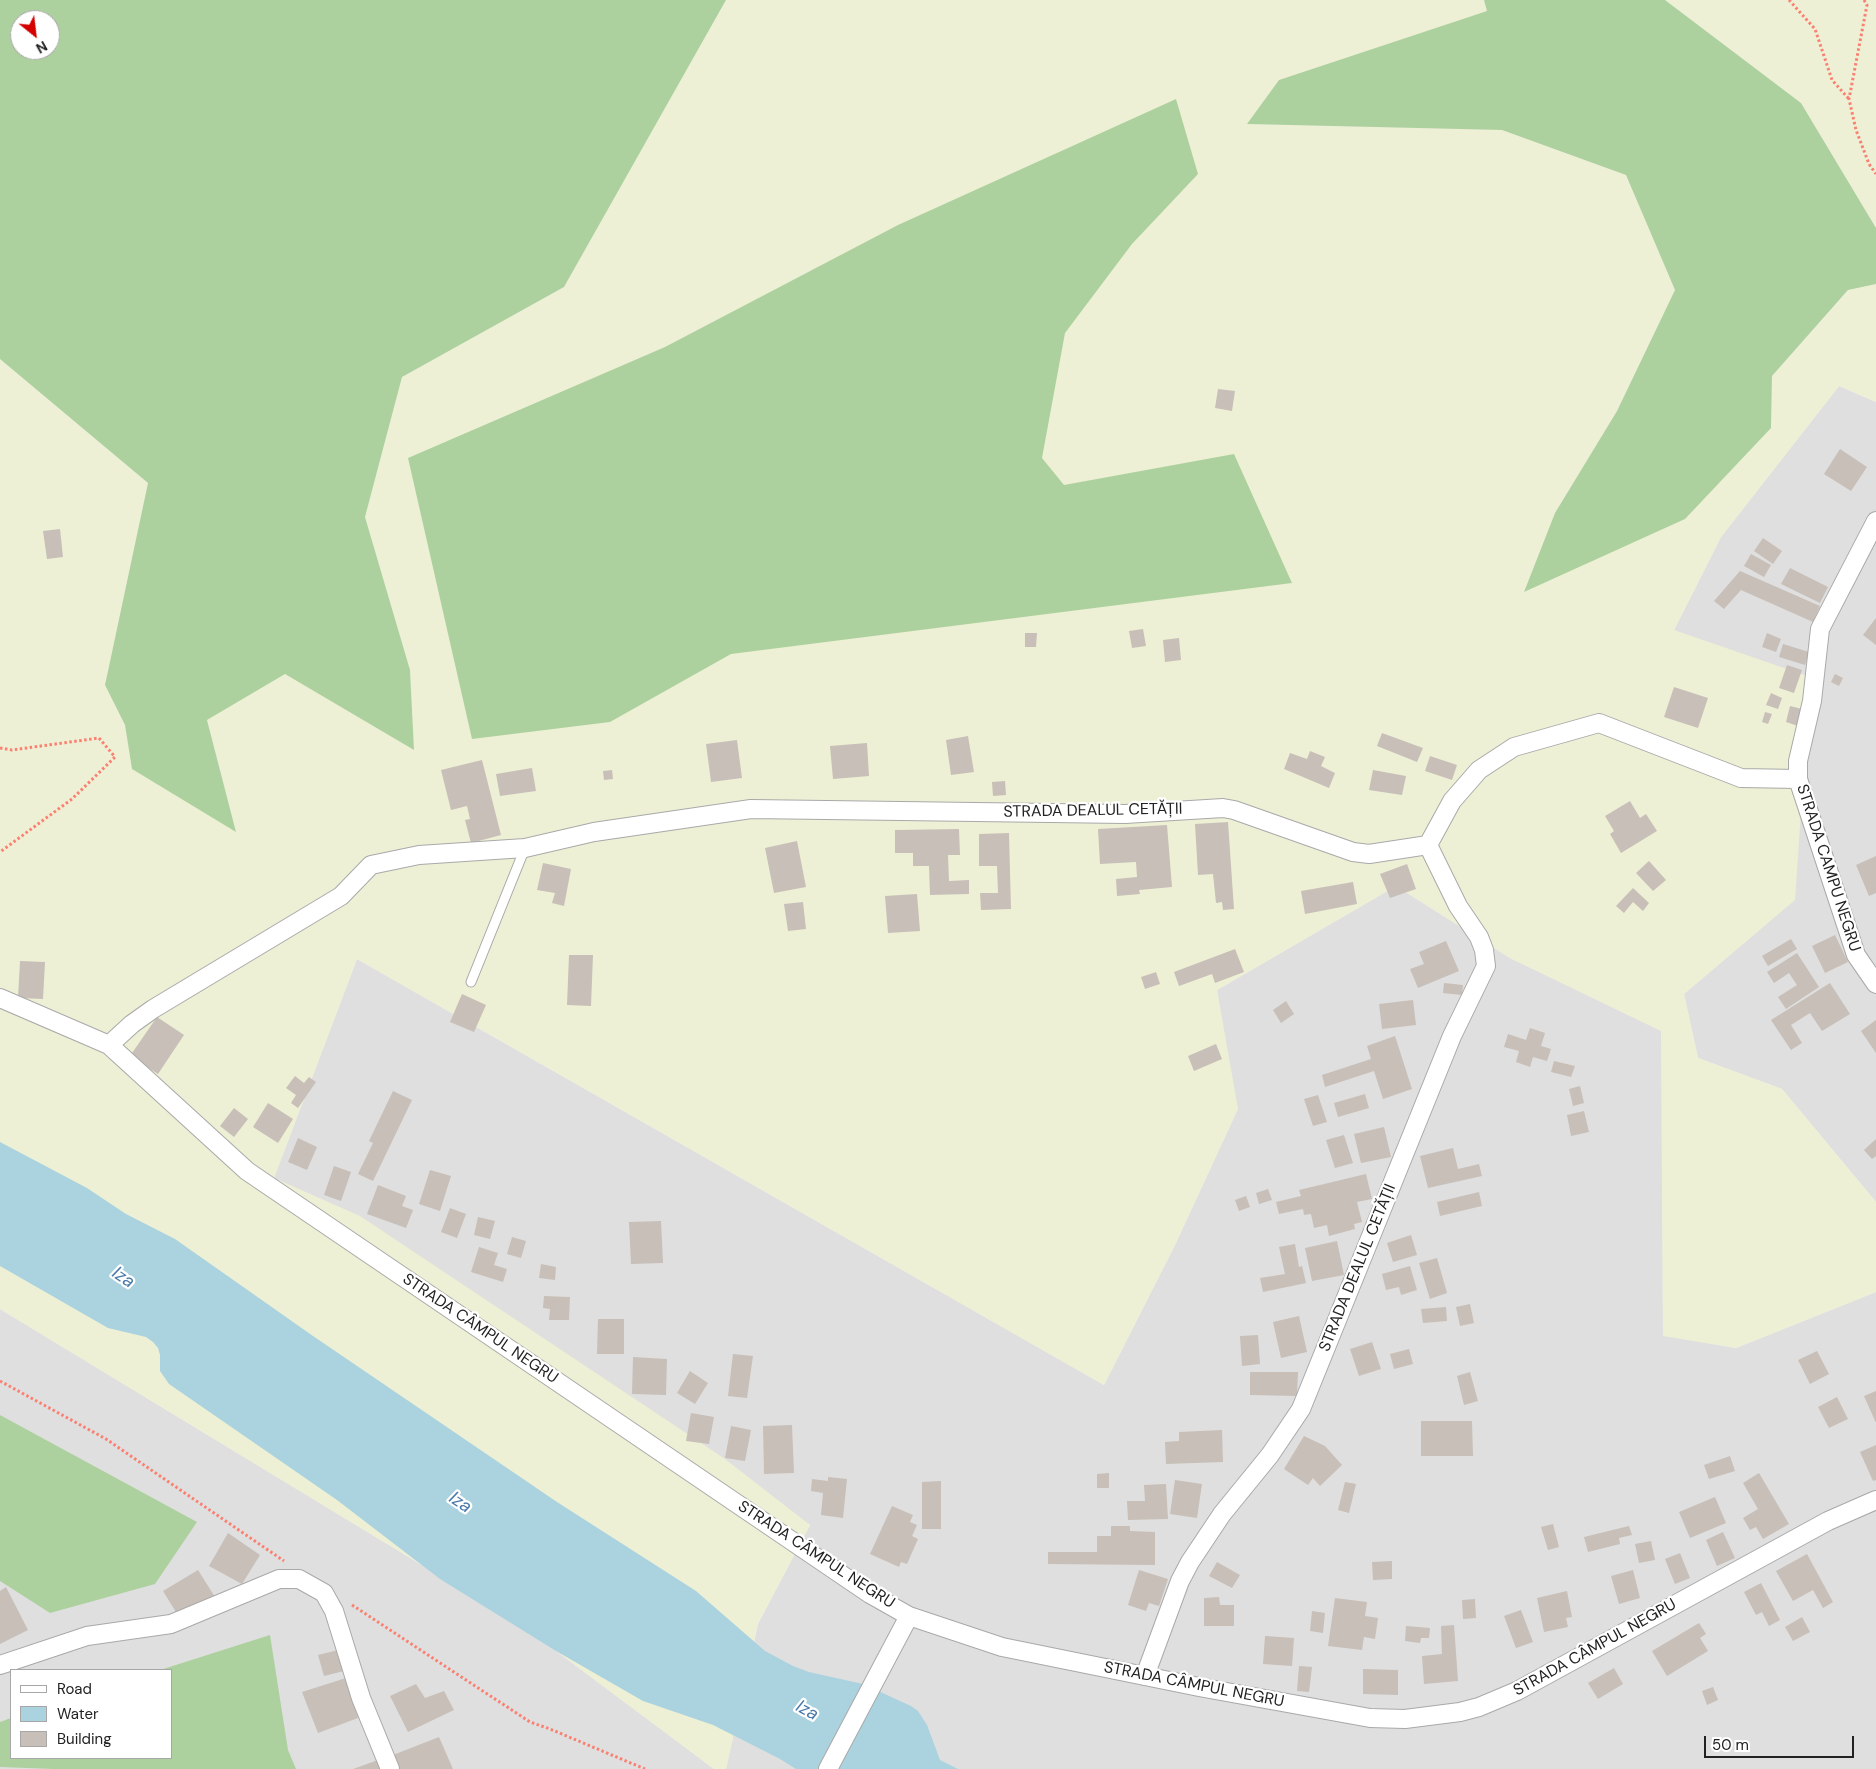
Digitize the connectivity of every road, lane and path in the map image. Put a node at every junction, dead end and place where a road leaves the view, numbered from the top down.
1 (1789, 0) edge
2 (1864, 0) edge
3 (1849, 99) junction
4 (1876, 174) edge
5 (1876, 521) edge
6 (0, 748) edge
7 (1798, 779) junction
8 (1428, 845) junction
9 (525, 848) junction
10 (0, 852) edge
11 (471, 982) dead end
12 (1876, 984) edge
13 (0, 998) edge
14 (110, 1045) junction
15 (1876, 1500) edge
16 (909, 1616) junction
17 (0, 1665) edge
18 (1145, 1676) junction
19 (390, 1769) edge
20 (828, 1769) edge

1 - 3 path
2 - 3 path
3 - 4 path
5 - 7 street, STRADA CAMPU NEGRU
6 - 10 path
7 - 8 street
7 - 12 street, STRADA CAMPU NEGRU
8 - 9 street, STRADA DEALUL CETĂȚII
8 - 18 street, STRADA DEALUL CETĂȚII
9 - 11 lane
9 - 14 street, STRADA DEALUL CETĂȚII
13 - 14 street, STRADA CÂMPUL NEGRU
14 - 16 street, STRADA CÂMPUL NEGRU
15 - 18 street, STRADA CÂMPUL NEGRU
16 - 18 street, STRADA CÂMPUL NEGRU
16 - 20 street
17 - 19 street

